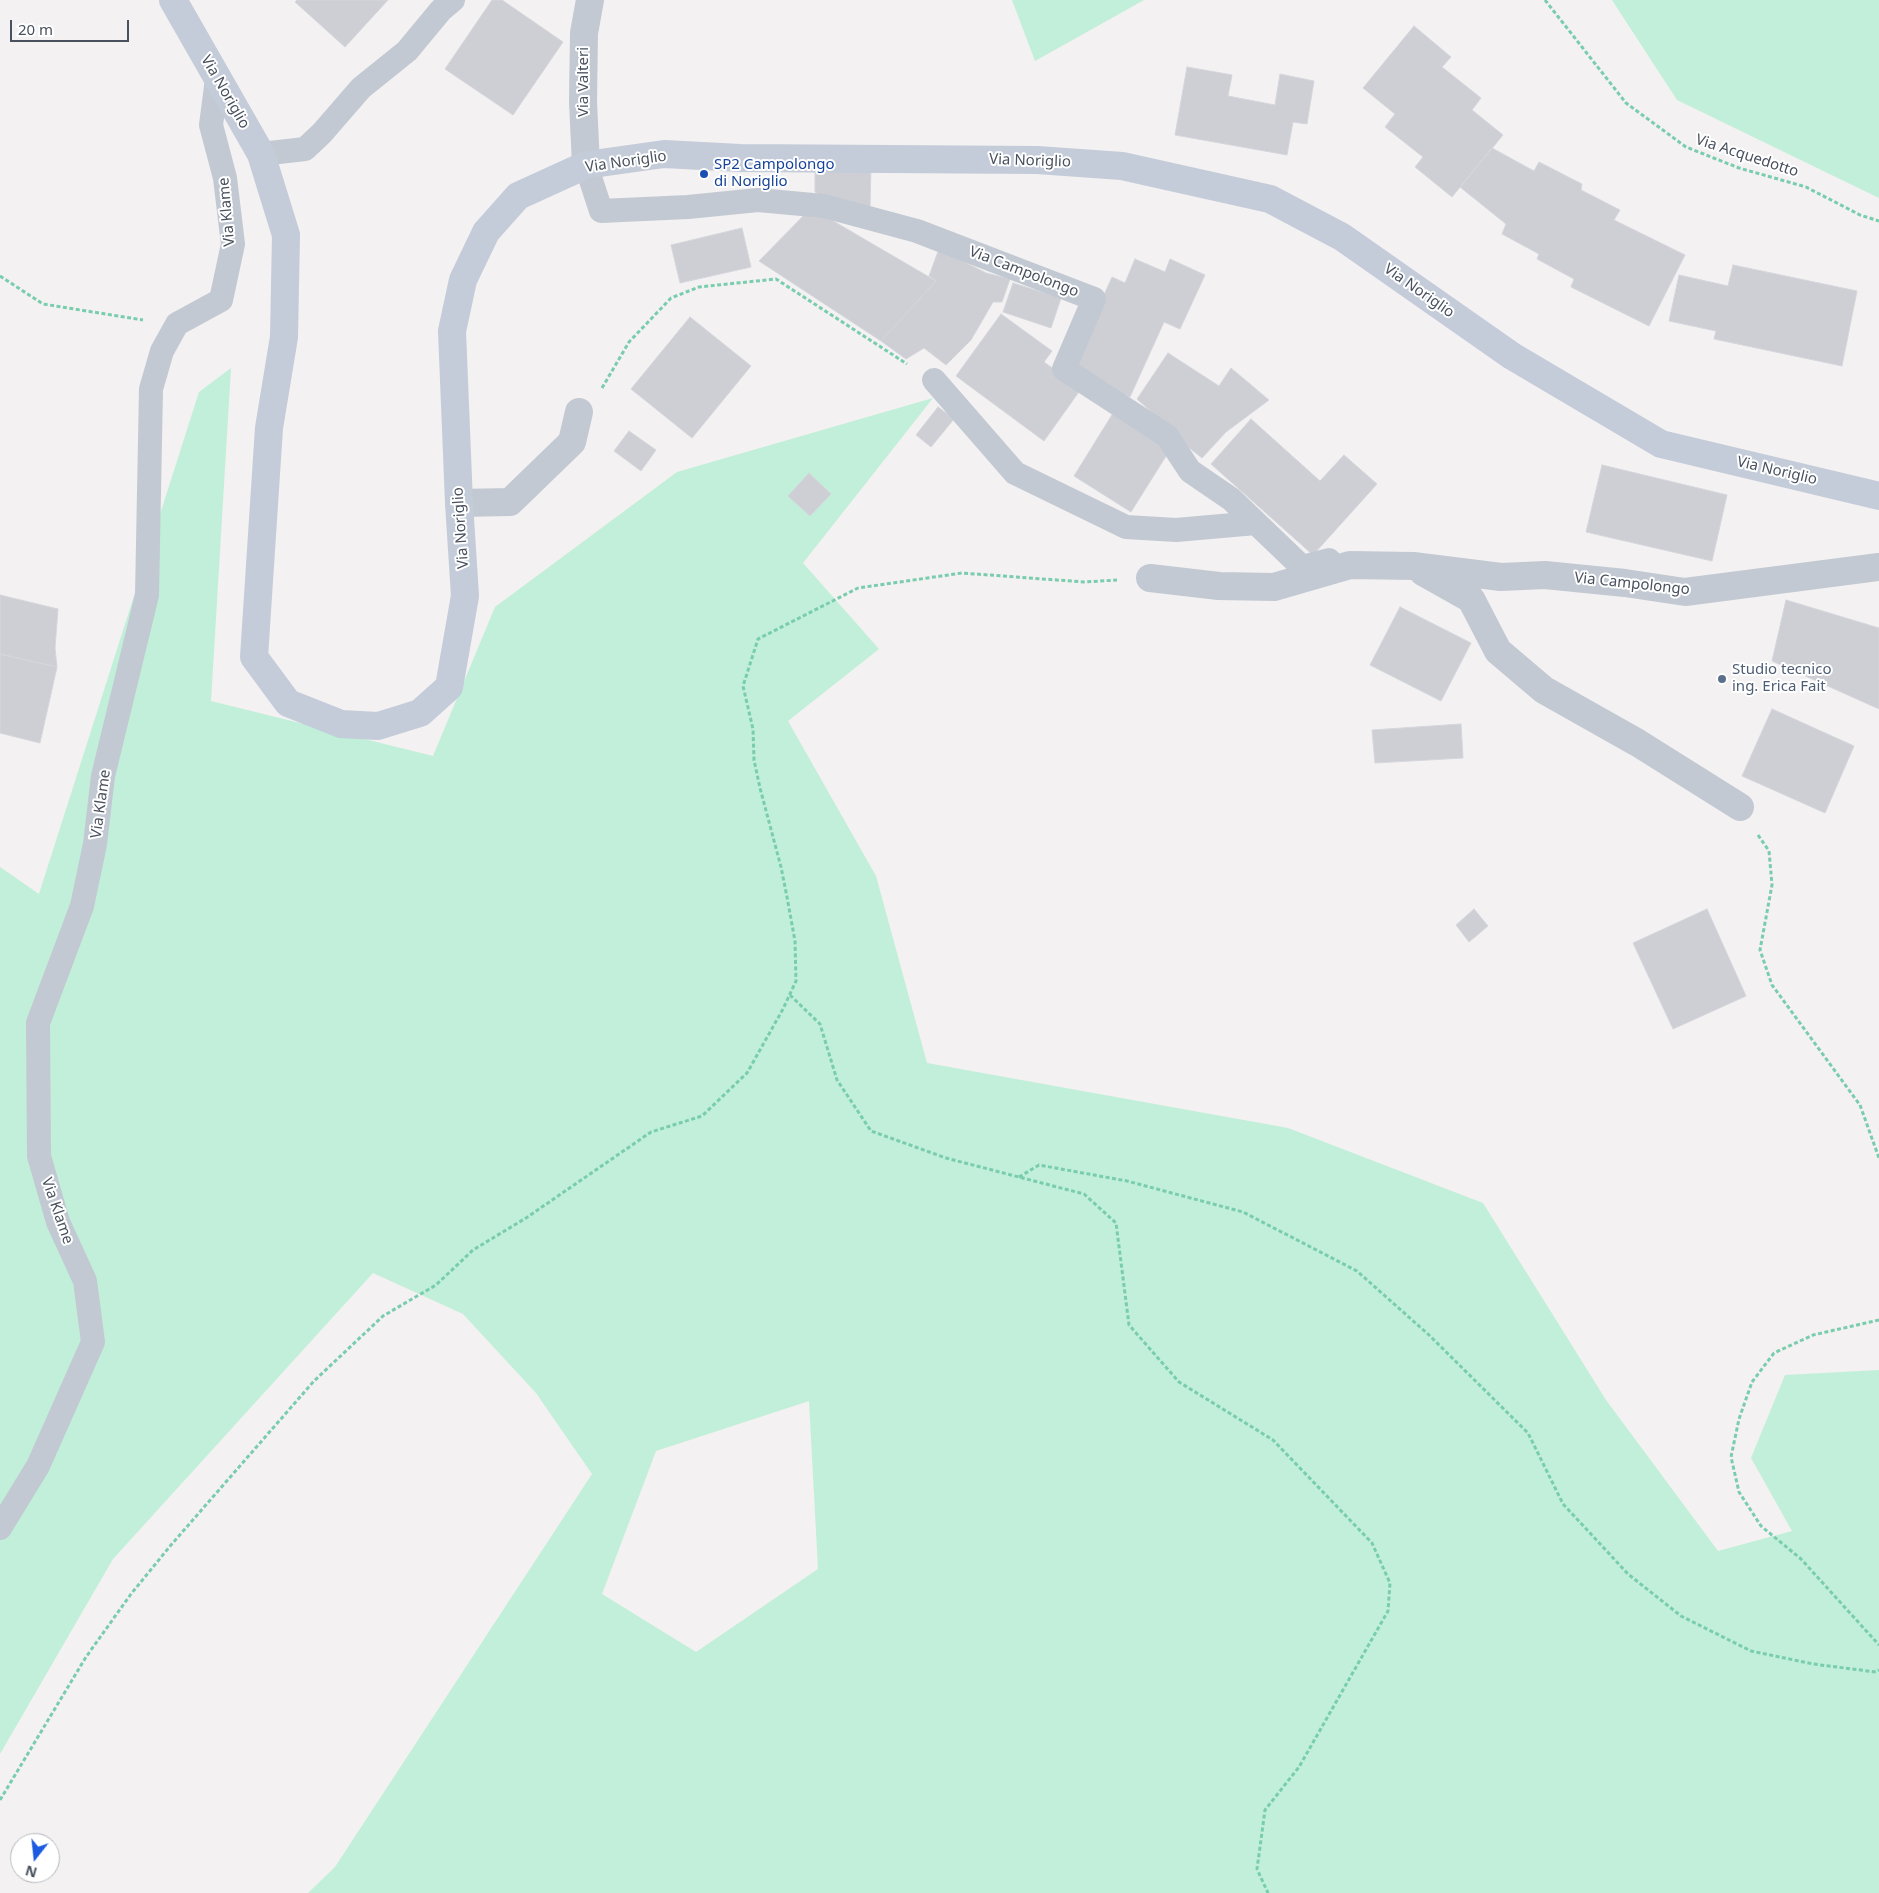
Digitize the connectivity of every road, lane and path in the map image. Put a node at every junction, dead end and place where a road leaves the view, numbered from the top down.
1 (173, 0) edge
2 (453, 0) edge
3 (590, 0) edge
4 (1544, 0) edge
5 (217, 79) junction
6 (261, 154) junction
7 (586, 165) junction
8 (1879, 221) edge
9 (0, 276) edge
10 (177, 324) junction
11 (934, 380) joint
12 (579, 412) joint
13 (1879, 496) edge
14 (459, 504) junction
15 (1256, 523) junction
16 (1350, 566) junction
17 (1413, 566) junction
18 (1879, 567) edge
19 (1150, 578) joint
20 (1740, 807) joint
21 (790, 995) junction
22 (1879, 1158) edge
23 (1019, 1177) junction
24 (1879, 1320) edge
25 (0, 1528) edge
26 (1879, 1645) edge
27 (1879, 1670) edge
28 (0, 1800) edge
29 (1268, 1893) edge

1 - 5 main road, Via Noriglio
2 - 6 lane
3 - 7 street, Via Valteri
4 - 8 path, Via Acquedotto
5 - 6 main road, Via Noriglio
5 - 10 lane, Via Klame
6 - 14 main road, Via Noriglio
7 - 13 main road, Via Noriglio
7 - 14 main road, Via Noriglio
7 - 15 lane, Via Campolongo
9 - 10 path
10 - 25 lane, Via Klame
11 - 12 path
11 - 15 lane
12 - 14 street
15 - 16 lane, Via Campolongo
16 - 17 street, Via Campolongo
16 - 19 street, Via Campolongo
17 - 18 street, Via Campolongo
17 - 20 street, Via Campolongo
19 - 21 path
20 - 22 path
21 - 23 path
21 - 28 path
23 - 27 path
23 - 29 path
24 - 26 path

